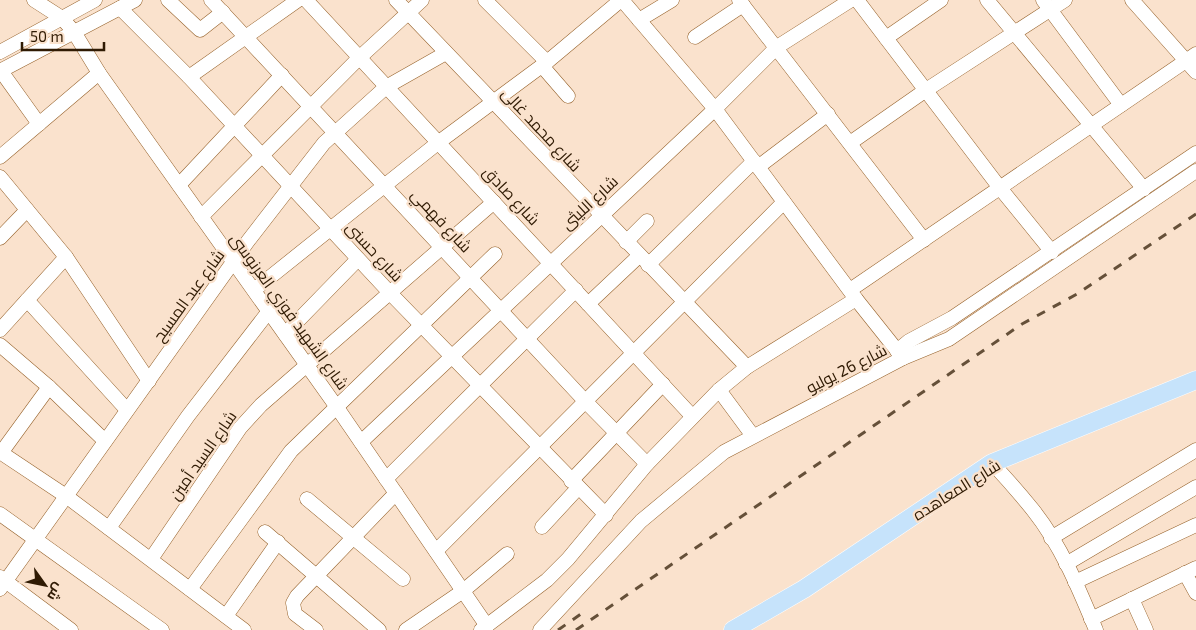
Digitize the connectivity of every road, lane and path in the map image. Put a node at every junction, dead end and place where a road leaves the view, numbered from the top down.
1 (34, 0) edge
2 (135, 0) edge
3 (168, 0) edge
4 (211, 0) edge
5 (298, 0) edge
6 (306, 0) edge
7 (396, 0) edge
8 (422, 0) edge
9 (485, 0) edge
10 (621, 0) edge
11 (672, 0) edge
12 (851, 0) edge
13 (857, 0) edge
14 (941, 0) edge
15 (987, 0) edge
16 (1065, 0) edge
17 (1132, 0) edge
18 (86, 2) edge
19 (741, 2) edge
20 (1047, 5) edge
21 (120, 8) junction
22 (224, 12) junction
23 (408, 13) junction
24 (62, 18) junction
25 (639, 20) junction
26 (74, 32) junction
27 (1015, 33) junction
28 (247, 37) junction
29 (694, 38) dead end
30 (886, 38) junction
31 (777, 47) junction
32 (1, 49) edge
33 (446, 53) junction
34 (1191, 57) edge
35 (358, 59) junction
36 (544, 64) junction
37 (0, 71) edge
38 (1196, 72) edge
39 (99, 73) junction
40 (282, 75) junction
41 (189, 77) junction
42 (386, 87) junction
43 (926, 90) junction
44 (568, 96) dead end
45 (494, 103) junction
46 (1121, 105) junction
47 (311, 106) junction
48 (715, 109) junction
49 (828, 114) junction
50 (39, 124) junction
51 (1092, 125) junction
52 (235, 126) junction
53 (336, 133) junction
54 (439, 142) junction
55 (850, 143) junction
56 (1196, 153) edge
57 (262, 155) junction
58 (0, 157) edge
59 (756, 164) junction
60 (1196, 171) edge
61 (0, 177) edge
62 (179, 185) junction
63 (386, 186) junction
64 (291, 187) junction
65 (1000, 188) junction
66 (1144, 189) junction
67 (494, 202) junction
68 (784, 202) junction
69 (27, 210) junction
70 (600, 216) junction
71 (201, 217) junction
72 (647, 221) dead end
73 (331, 229) junction
74 (0, 238) edge
75 (924, 240) junction
76 (626, 242) junction
77 (444, 247) junction
78 (1052, 252) junction
79 (495, 254) dead end
80 (66, 257) junction
81 (358, 258) junction
82 (644, 261) junction
83 (233, 263) junction
84 (551, 263) junction
85 (471, 277) junction
86 (254, 290) junction
87 (576, 290) junction
88 (391, 294) junction
89 (853, 295) junction
90 (27, 300) junction
91 (684, 302) junction
92 (588, 304) junction
93 (500, 309) junction
94 (269, 311) junction
95 (421, 325) junction
96 (0, 330) edge
97 (285, 334) junction
98 (527, 338) junction
99 (0, 345) edge
100 (633, 352) junction
101 (900, 354) junction
102 (451, 356) junction
103 (307, 366) junction
104 (747, 367) junction
105 (149, 380) junction
106 (663, 384) junction
107 (479, 386) junction
108 (1194, 386) edge
109 (50, 387) junction
110 (719, 390) junction
111 (585, 401) junction
112 (336, 406) junction
113 (128, 410) junction
114 (692, 416) junction
115 (615, 433) junction
116 (753, 436) junction
117 (105, 441) junction
118 (361, 442) junction
119 (539, 448) junction
120 (1196, 450) edge
121 (1, 452) edge
122 (992, 463) junction
123 (647, 464) junction
124 (386, 479) junction
125 (575, 484) junction
126 (1196, 487) edge
127 (396, 493) junction
128 (66, 496) junction
129 (306, 499) dead end
130 (0, 514) edge
131 (606, 515) junction
132 (1196, 524) edge
133 (542, 527) dead end
134 (110, 528) junction
135 (264, 532) dead end
136 (36, 538) junction
137 (353, 538) junction
138 (1051, 538) junction
139 (278, 542) junction
140 (436, 551) junction
141 (507, 554) dead end
142 (151, 560) junction
143 (1066, 564) junction
144 (1190, 570) edge
145 (317, 575) junction
146 (403, 579) dead end
147 (2, 582) edge
148 (1075, 582) junction
149 (190, 589) junction
150 (463, 590) junction
151 (1196, 593) edge
152 (1132, 599) junction
153 (226, 616) junction
154 (1094, 625) edge
155 (484, 628) edge
156 (71, 630) edge
157 (162, 630) edge
158 (244, 630) edge
159 (316, 630) edge
160 (379, 630) edge
161 (406, 630) edge
162 (540, 630) edge
163 (733, 630) edge
164 (1146, 630) edge

1 - 24 street, شارع الشهيد فوزي العرنوسى
2 - 21 street
3 - 22 street
4 - 22 street, شارع فهمي
5 - 28 street
6 - 35 street, شارع صادق
7 - 23 street, شارع محمد غالى
8 - 23 street
9 - 36 street
10 - 25 street
10 - 36 street
11 - 25 street
12 - 31 street, شارع الليثى
13 - 30 street
14 - 30 street
15 - 27 street
16 - 20 street
17 - 34 street
18 - 24 street
19 - 29 street
19 - 31 street
20 - 27 street
20 - 46 street
21 - 26 street
21 - 41 street, شارع حسنى
22 - 28 street, شارع فهمي
23 - 33 street, شارع محمد غالى
23 - 35 street
24 - 26 street, شارع الشهيد فوزي العرنوسى
24 - 32 street
25 - 48 street
26 - 37 street
26 - 39 street, شارع الشهيد فوزي العرنوسى
27 - 43 street
27 - 51 street
28 - 40 street, شارع فهمي
28 - 41 street
30 - 43 street
31 - 48 street, شارع الليثى
31 - 49 street
33 - 42 street, شارع عبد المسيح
33 - 45 street, شارع محمد غالى
34 - 38 street
34 - 46 street
35 - 42 street, شارع صادق
35 - 47 street
36 - 44 street
36 - 45 street
37 - 50 street
39 - 50 street
39 - 62 street, شارع الشهيد فوزي العرنوسى
40 - 47 street, شارع فهمي
40 - 52 street
41 - 52 street, شارع حسنى
42 - 53 street, شارع عبد المسيح
42 - 54 street, شارع صادق
43 - 55 street
43 - 65 street
45 - 54 street
45 - 70 street, شارع محمد غالى
46 - 51 street
47 - 53 street, شارع فهمي
47 - 57 street
48 - 59 street
48 - 70 street, شارع الليثى
49 - 55 street
49 - 59 street
50 - 58 street
51 - 65 street
51 - 66 street
52 - 57 street, شارع حسنى
52 - 62 street
53 - 63 street, شارع فهمي
53 - 64 street, شارع عبد المسيح
54 - 63 street
54 - 67 street, شارع صادق
55 - 75 street
56 - 66 street, شارع 26 يوليو
57 - 64 street, شارع حسنى
57 - 71 street
59 - 68 street
59 - 82 street
60 - 101 street, شارع 26 يوليو
61 - 69 street
62 - 71 street, شارع الشهيد فوزي العرنوسى
63 - 73 street
63 - 77 street, شارع فهمي
64 - 73 street, شارع حسنى
64 - 83 street, شارع عبد المسيح
65 - 75 street
65 - 78 street
66 - 78 street, شارع 26 يوليو
67 - 77 street, شارع السيد أمين
67 - 84 street, شارع صادق
68 - 89 street
68 - 91 street
69 - 74 street
69 - 80 street
70 - 76 street, شارع محمد غالى
70 - 84 street, شارع الليثى
71 - 83 street, شارع الشهيد فوزي العرنوسى
72 - 76 street
73 - 81 street, شارع حسنى
73 - 86 street
75 - 89 street
76 - 82 street, شارع محمد غالى
77 - 85 street, شارع فهمي
77 - 88 street, شارع السيد أمين
78 - 101 street, شارع 26 يوليو
79 - 85 street
80 - 90 street
80 - 105 street
81 - 88 street, شارع حسنى
81 - 97 street
82 - 91 street, شارع محمد غالى
82 - 92 street
83 - 86 street, شارع الشهيد فوزي العرنوسى
83 - 105 street, شارع عبد المسيح
84 - 87 street, شارع صادق
84 - 93 street, شارع الليثى
85 - 93 street, شارع فهمي
85 - 95 street
86 - 94 street, شارع الشهيد فوزي العرنوسى
87 - 92 street, شارع صادق
87 - 98 street
88 - 95 street, شارع حسنى
88 - 103 street, شارع السيد أمين
89 - 101 street
89 - 104 street
90 - 96 street
90 - 113 street
91 - 100 street
91 - 104 street, شارع محمد غالى
92 - 100 street, شارع صادق
93 - 98 street, شارع فهمي
93 - 102 street, شارع الليثى
94 - 97 street, شارع الشهيد فوزي العرنوسى
94 - 134 street
95 - 102 street, شارع حسنى
95 - 112 street
97 - 103 street, شارع الشهيد فوزي العرنوسى
98 - 107 street
98 - 111 street, شارع فهمي
99 - 109 street
100 - 106 street, شارع صادق
100 - 111 street
101 - 116 street, شارع 26 يوليو
102 - 107 street, شارع حسنى
102 - 118 street, شارع الليثى
103 - 112 street, شارع الشهيد فوزي العرنوسى
103 - 142 street, شارع السيد أمين
104 - 110 street
105 - 113 street, شارع عبد المسيح
106 - 114 street, شارع صادق
106 - 115 street
107 - 119 street, شارع حسنى
107 - 124 street
108 - 122 main road, شارع المعاهده
109 - 117 street
109 - 121 street
110 - 114 street
110 - 116 street
111 - 115 street, شارع فهمي
111 - 119 street
112 - 118 street, شارع الشهيد فوزي العرنوسى
112 - 149 street
113 - 117 street, شارع عبد المسيح
114 - 123 street
115 - 123 street, شارع فهمي
115 - 125 street
116 - 162 street, شارع 26 يوليو
117 - 128 street, شارع عبد المسيح
118 - 124 street, شارع الشهيد فوزي العرنوسى
119 - 125 street, شارع حسنى
119 - 140 street
120 - 138 street
121 - 128 street
122 - 138 street
122 - 163 main road, شارع المعاهده
123 - 131 street
124 - 127 street, شارع الشهيد فوزي العرنوسى
125 - 131 street, شارع حسنى
125 - 133 street
126 - 143 street
127 - 137 street
127 - 140 street, شارع الشهيد فوزي العرنوسى
128 - 134 street
128 - 136 street, شارع عبد المسيح
129 - 137 street
130 - 136 street
131 - 155 street
132 - 148 street
134 - 142 street
135 - 139 street
136 - 147 street, شارع عبد المسيح
136 - 157 street
137 - 145 street
137 - 146 street
138 - 143 street
139 - 145 street
139 - 153 street
140 - 150 street, شارع الشهيد فوزي العرنوسى
141 - 150 street
142 - 149 street
143 - 148 street
144 - 151 street
144 - 152 street
145 - 159 street
145 - 160 street
147 - 156 street
148 - 154 street
149 - 153 street
150 - 155 street, شارع الشهيد فوزي العرنوسى
150 - 161 street
152 - 154 street
152 - 164 street
153 - 158 street

